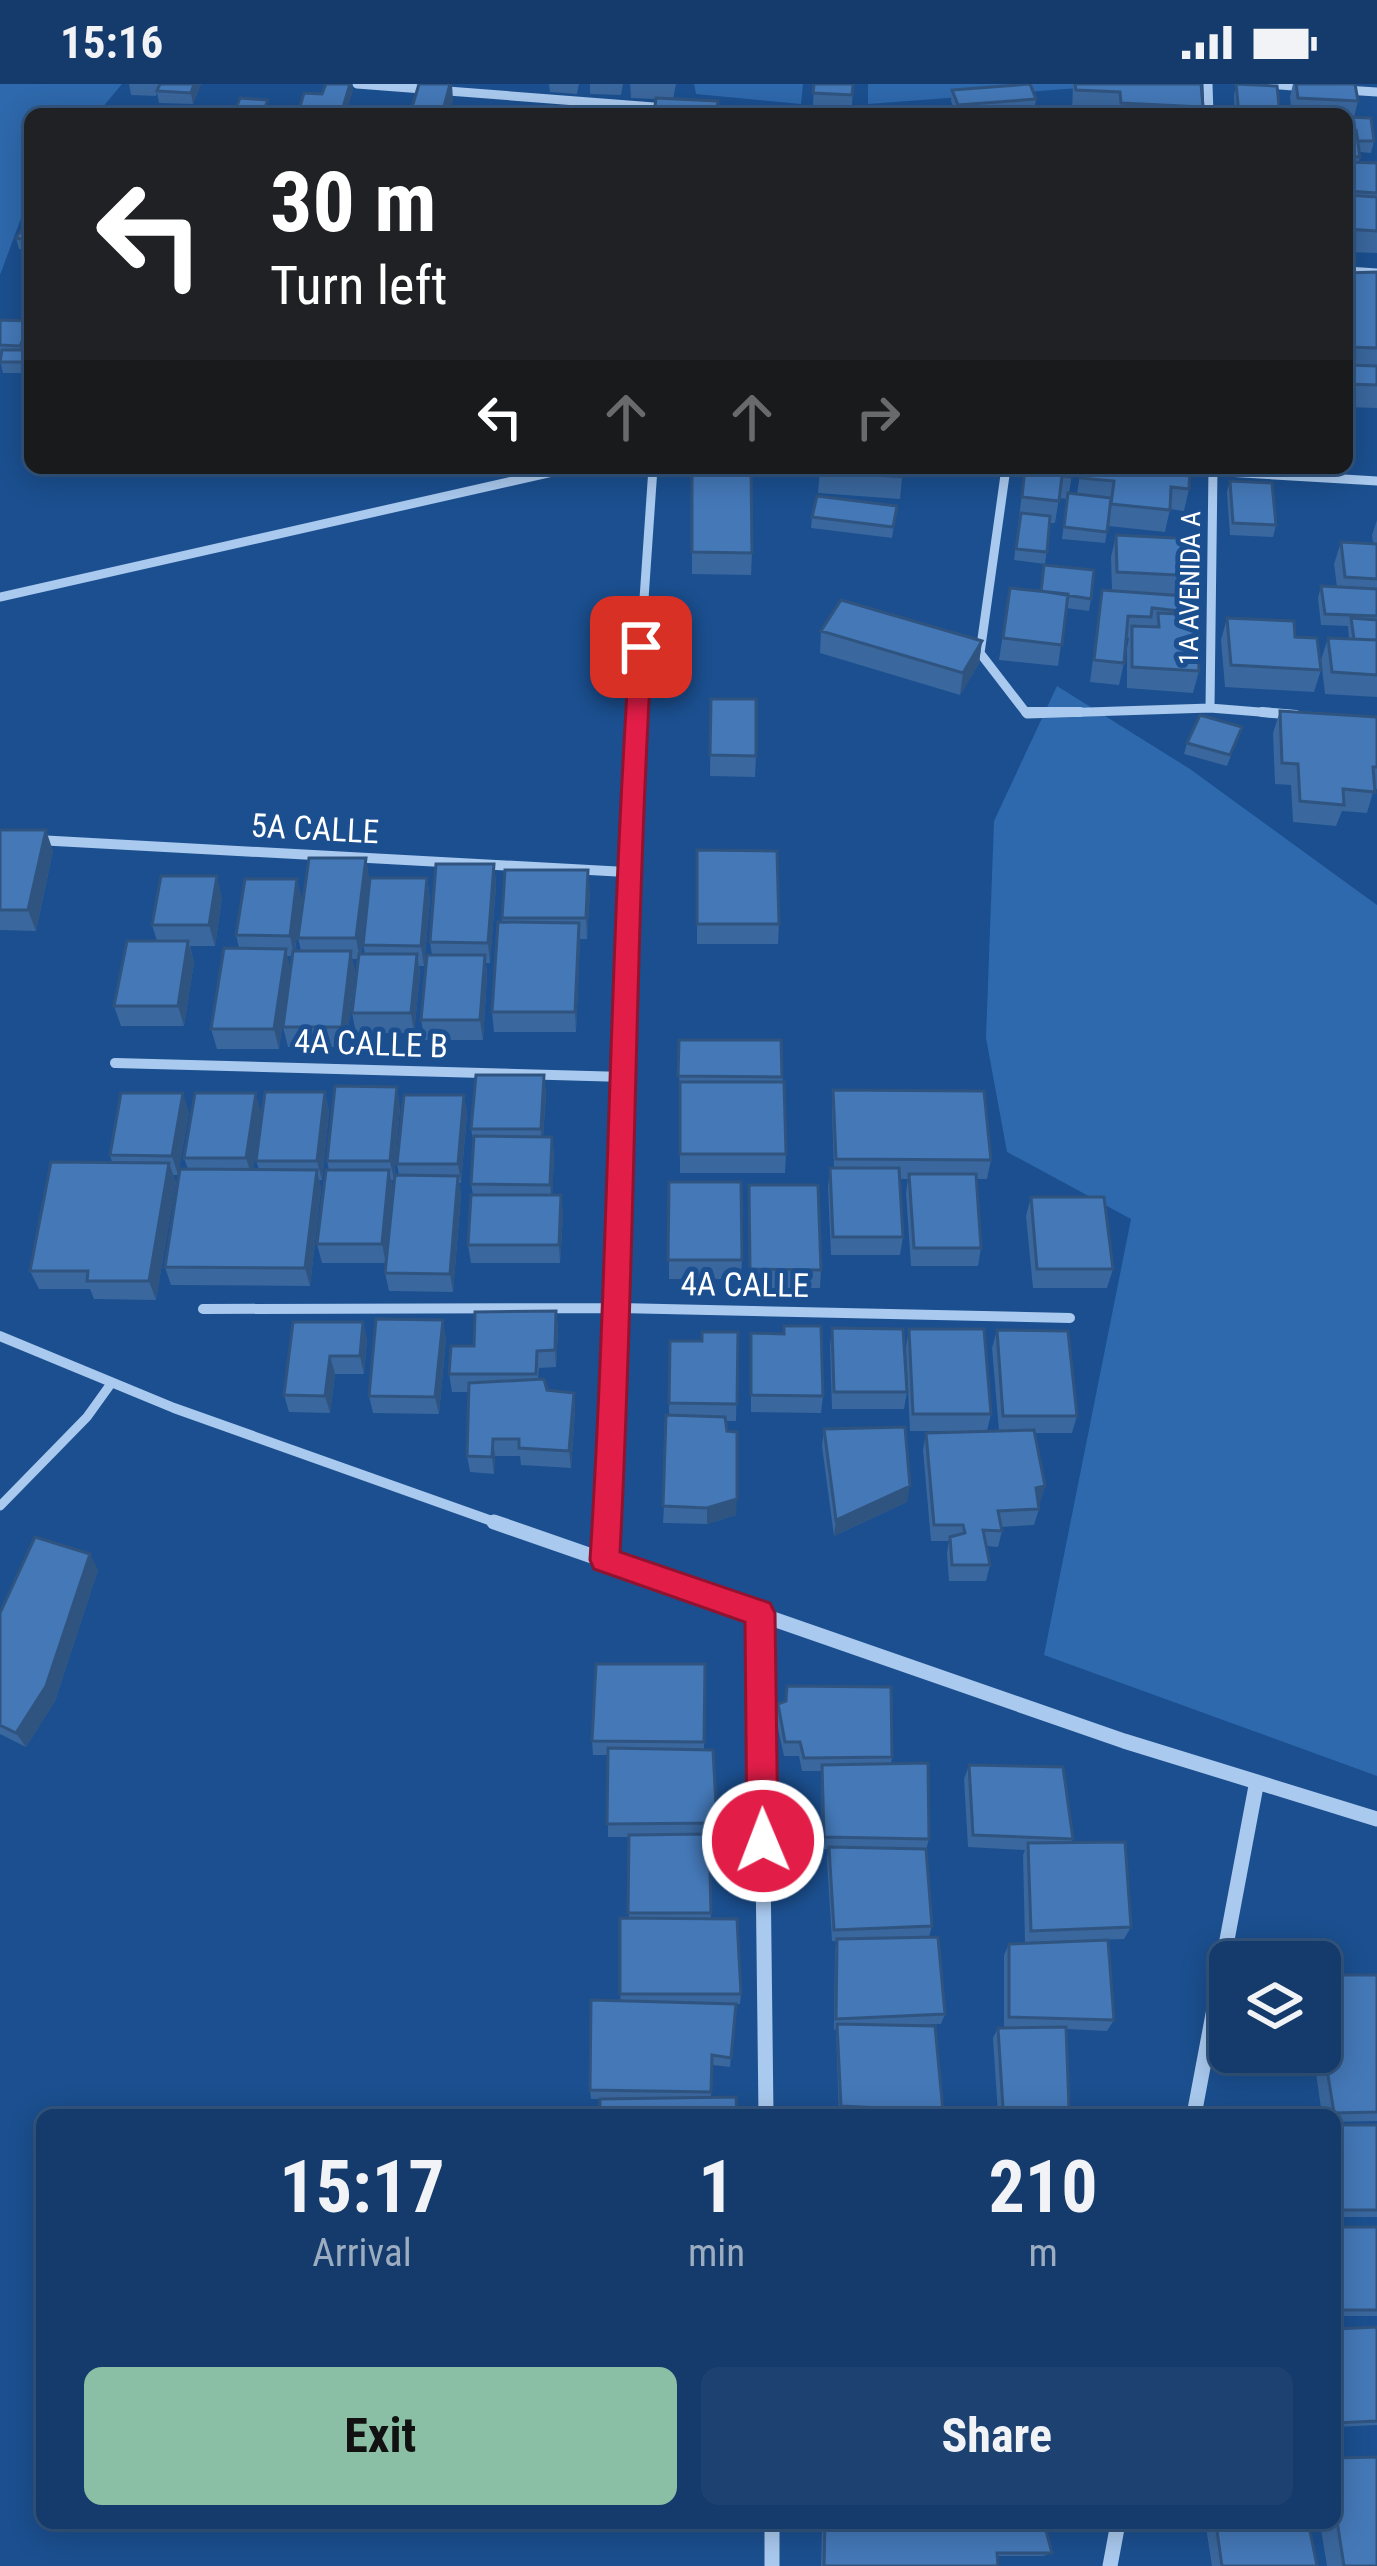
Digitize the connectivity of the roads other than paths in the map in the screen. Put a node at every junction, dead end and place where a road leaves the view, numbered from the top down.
1 (357, 84) edge
2 (1266, 84) edge
3 (1310, 87) edge
4 (1333, 89) edge
5 (1377, 92) edge
6 (619, 108) edge
7 (543, 474) edge
8 (653, 474) edge
9 (1005, 474) edge
10 (1213, 474) edge
11 (1273, 474) edge
12 (1377, 481) edge
13 (0, 597) edge
14 (1210, 708) junction
15 (1305, 716) edge
16 (23, 840) edge
17 (626, 872) junction
18 (116, 1063) dead end
19 (626, 1076) junction
20 (619, 1308) junction
21 (202, 1309) dead end
22 (1070, 1318) dead end
23 (0, 1336) edge
24 (110, 1385) junction
25 (0, 1506) edge
26 (605, 1560) junction
27 (760, 1613) junction
28 (1256, 1786) junction
29 (1377, 1819) edge
30 (766, 2109) edge
31 (1196, 2109) edge
32 (772, 2529) edge
33 (1117, 2529) edge
34 (772, 2566) edge
35 (1110, 2566) edge

1 - 6 street
2 - 3 street
4 - 5 street
7 - 13 street
8 - 17 street
9 - 14 street
10 - 14 street, 1A AVENIDA A
11 - 12 street
14 - 15 street
16 - 17 street, 5A CALLE
17 - 19 street
18 - 19 street, 4A CALLE B
19 - 20 street
20 - 21 street, 4A CALLE
20 - 22 street, 4A CALLE
20 - 26 street
23 - 24 street
24 - 25 lane
24 - 26 street
26 - 27 street
27 - 28 street
27 - 30 street
28 - 29 street
28 - 31 street
32 - 34 street
33 - 35 street

